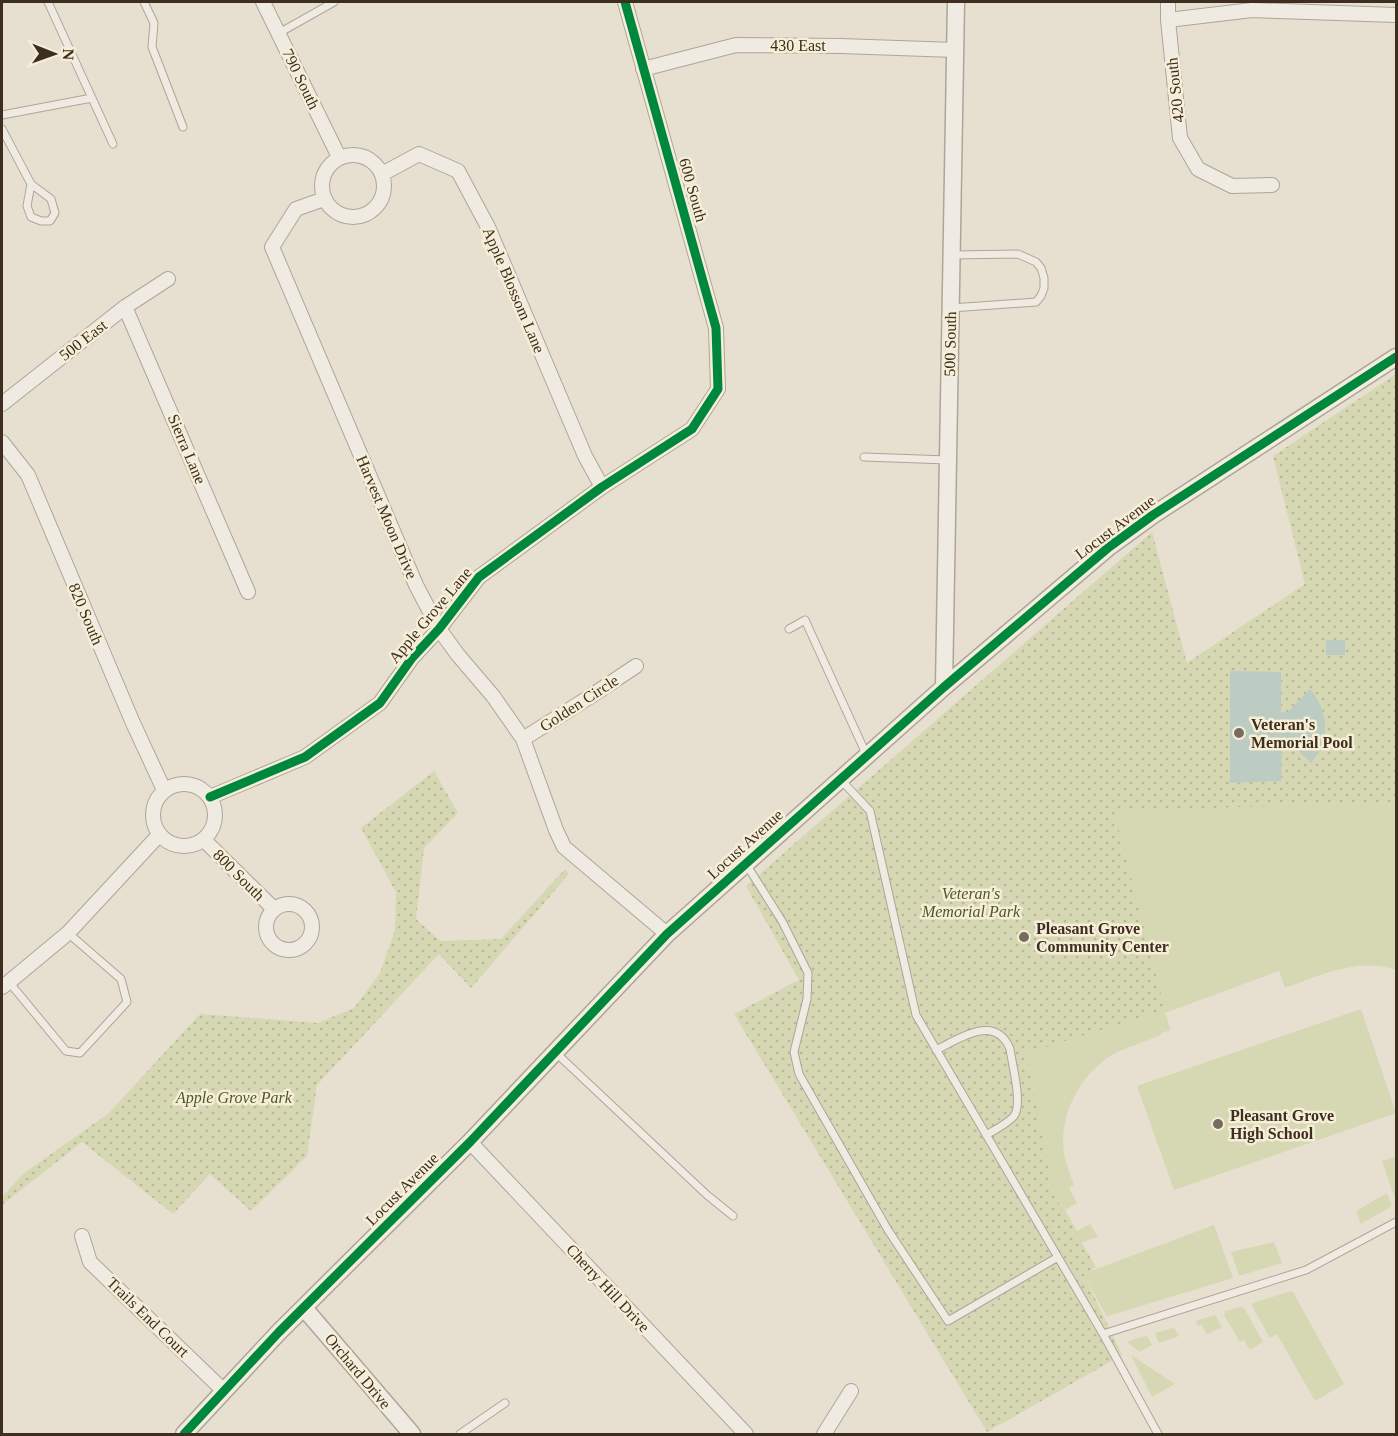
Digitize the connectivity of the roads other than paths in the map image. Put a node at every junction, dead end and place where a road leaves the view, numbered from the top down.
1 (48, 2) edge
2 (144, 2) edge
3 (263, 2) edge
4 (334, 2) edge
5 (625, 2) edge
6 (956, 2) edge
7 (1168, 2) edge
8 (1396, 15) edge
9 (1168, 20) junction
10 (279, 33) junction
11 (956, 50) junction
12 (643, 69) junction
13 (92, 98) junction
14 (2, 115) edge
15 (183, 127) dead end
16 (2, 129) edge
17 (113, 144) dead end
18 (339, 157) junction
19 (382, 174) junction
20 (31, 184) junction
21 (1272, 185) dead end
22 (324, 198) junction
23 (952, 255) junction
24 (168, 279) dead end
25 (125, 307) junction
26 (951, 308) junction
27 (1396, 357) edge
28 (718, 389) joint
29 (2, 404) edge
30 (2, 442) edge
31 (864, 457) dead end
32 (948, 460) junction
33 (602, 486) junction
34 (248, 592) dead end
35 (789, 628) dead end
36 (439, 629) junction
37 (636, 666) dead end
38 (944, 687) junction
39 (523, 739) junction
40 (867, 756) junction
41 (840, 780) junction
42 (164, 790) junction
43 (210, 797) junction
44 (159, 835) junction
45 (204, 840) junction
46 (746, 864) junction
47 (274, 909) dead end
48 (68, 933) junction
49 (667, 934) junction
50 (5, 985) edge
51 (936, 1050) junction
52 (555, 1052) junction
53 (986, 1135) junction
54 (470, 1142) junction
55 (733, 1216) dead end
56 (1396, 1222) edge
57 (82, 1236) dead end
58 (1058, 1257) junction
59 (304, 1308) junction
60 (1103, 1334) junction
61 (224, 1391) junction
62 (850, 1391) dead end
63 (505, 1403) dead end
64 (184, 1434) edge
65 (412, 1434) edge
66 (460, 1434) edge
67 (746, 1434) edge
68 (824, 1434) edge
69 (1158, 1434) edge

1 - 13 lane
2 - 15 lane
3 - 10 street, 790 South
4 - 10 lane
5 - 12 street, 600 South
6 - 11 street, 500 South
7 - 9 street, 420 South
8 - 9 street
9 - 21 street, 420 South
10 - 18 street, 790 South
11 - 12 street, 430 East
11 - 23 street, 500 South
12 - 28 street, 600 South
13 - 14 lane
13 - 17 lane
16 - 20 lane
18 - 19 street
18 - 22 street
19 - 22 street
19 - 33 street, Apple Blossom Lane
20 - 20 lane
22 - 36 street, Harvest Moon Drive
23 - 26 street, 500 South
23 - 26 lane
24 - 25 street, 500 East
25 - 29 street, 500 East
25 - 34 street, Sierra Lane
26 - 32 street, 500 South
27 - 38 street, Locust Avenue
28 - 33 street, Apple Grove Lane
30 - 42 street, 820 South
31 - 32 lane
32 - 38 street, 500 South
33 - 36 street, Apple Grove Lane
35 - 40 lane
36 - 39 street, Harvest Moon Drive
36 - 43 street, Apple Grove Lane
37 - 39 street, Golden Circle
38 - 40 street, Locust Avenue
39 - 49 street, Harvest Moon Drive
40 - 41 street, Locust Avenue
41 - 46 street, Locust Avenue
41 - 51 lane
42 - 43 street
42 - 44 street
43 - 45 street
44 - 45 street
44 - 48 street
45 - 47 street, 800 South
46 - 49 street, Locust Avenue
46 - 58 lane
48 - 50 street
48 - 50 lane
49 - 52 street, Locust Avenue
51 - 53 lane
51 - 53 lane
52 - 54 street, Locust Avenue
52 - 55 lane
53 - 58 lane
54 - 59 street, Locust Avenue
54 - 67 street, Cherry Hill Drive
56 - 60 lane
57 - 61 street, Trails End Court
58 - 60 lane
59 - 61 street, Locust Avenue
59 - 65 street, Orchard Drive
60 - 69 lane
61 - 64 street, Locust Avenue
62 - 68 street
63 - 66 lane

